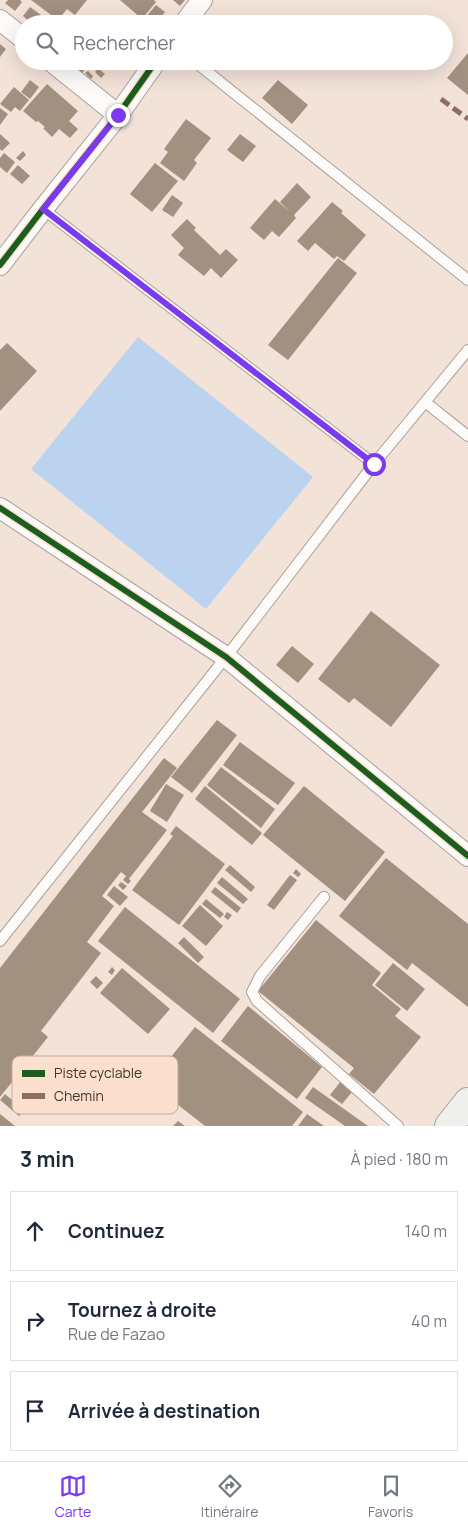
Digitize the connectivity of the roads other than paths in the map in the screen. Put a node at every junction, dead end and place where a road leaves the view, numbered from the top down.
1 (202, 0) edge
2 (191, 15) edge
3 (0, 20) edge
4 (15, 32) edge
5 (62, 70) edge
6 (150, 70) edge
7 (205, 70) edge
8 (118, 115) junction
9 (43, 209) junction
10 (0, 264) edge
11 (468, 280) edge
12 (468, 350) edge
13 (425, 402) junction
14 (468, 436) edge
15 (374, 464) junction
16 (0, 508) edge
17 (226, 657) junction
18 (468, 856) edge
19 (324, 897) dead end
20 (0, 941) edge
21 (468, 1102) edge
22 (398, 1126) edge
23 (449, 1126) edge

1 - 2 street
3 - 4 street
5 - 8 street
6 - 8 street
7 - 11 lane
8 - 9 street
9 - 10 street
9 - 15 lane
12 - 13 lane
13 - 14 lane
13 - 15 lane
15 - 17 lane
16 - 17 street
17 - 18 street
17 - 20 lane
19 - 22 lane
21 - 23 main road

